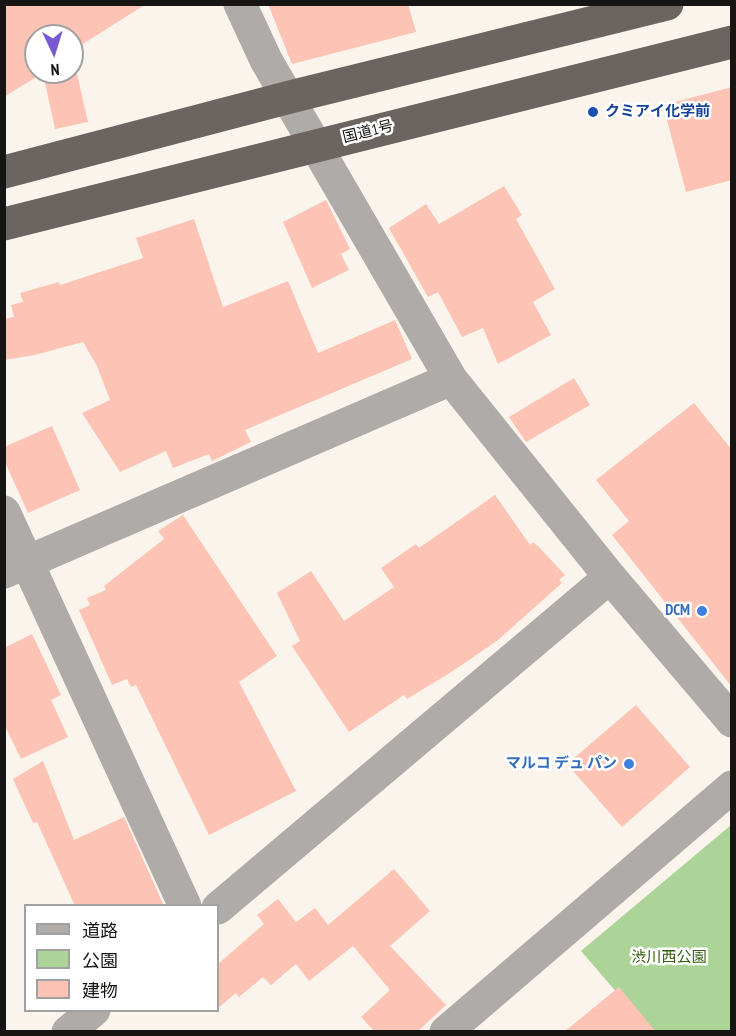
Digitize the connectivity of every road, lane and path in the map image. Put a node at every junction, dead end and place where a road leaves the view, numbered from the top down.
1 (240, 4) edge
2 (667, 4) edge
3 (732, 42) edge
4 (290, 97) junction
5 (317, 144) junction
6 (4, 172) edge
7 (4, 224) edge
8 (451, 379) junction
9 (4, 512) edge
10 (17, 567) edge
11 (610, 577) junction
12 (732, 722) edge
13 (732, 787) edge
14 (184, 904) edge
15 (219, 907) edge
16 (93, 1012) edge
17 (68, 1032) edge
18 (446, 1032) edge

1 - 4 street
2 - 4 highway
3 - 5 highway, 国道1号
4 - 5 street
4 - 6 highway
5 - 7 highway, 国道1号
5 - 8 street
8 - 10 street
8 - 11 street
9 - 10 street
10 - 14 street
11 - 12 street
11 - 15 street
13 - 18 street
16 - 17 street

